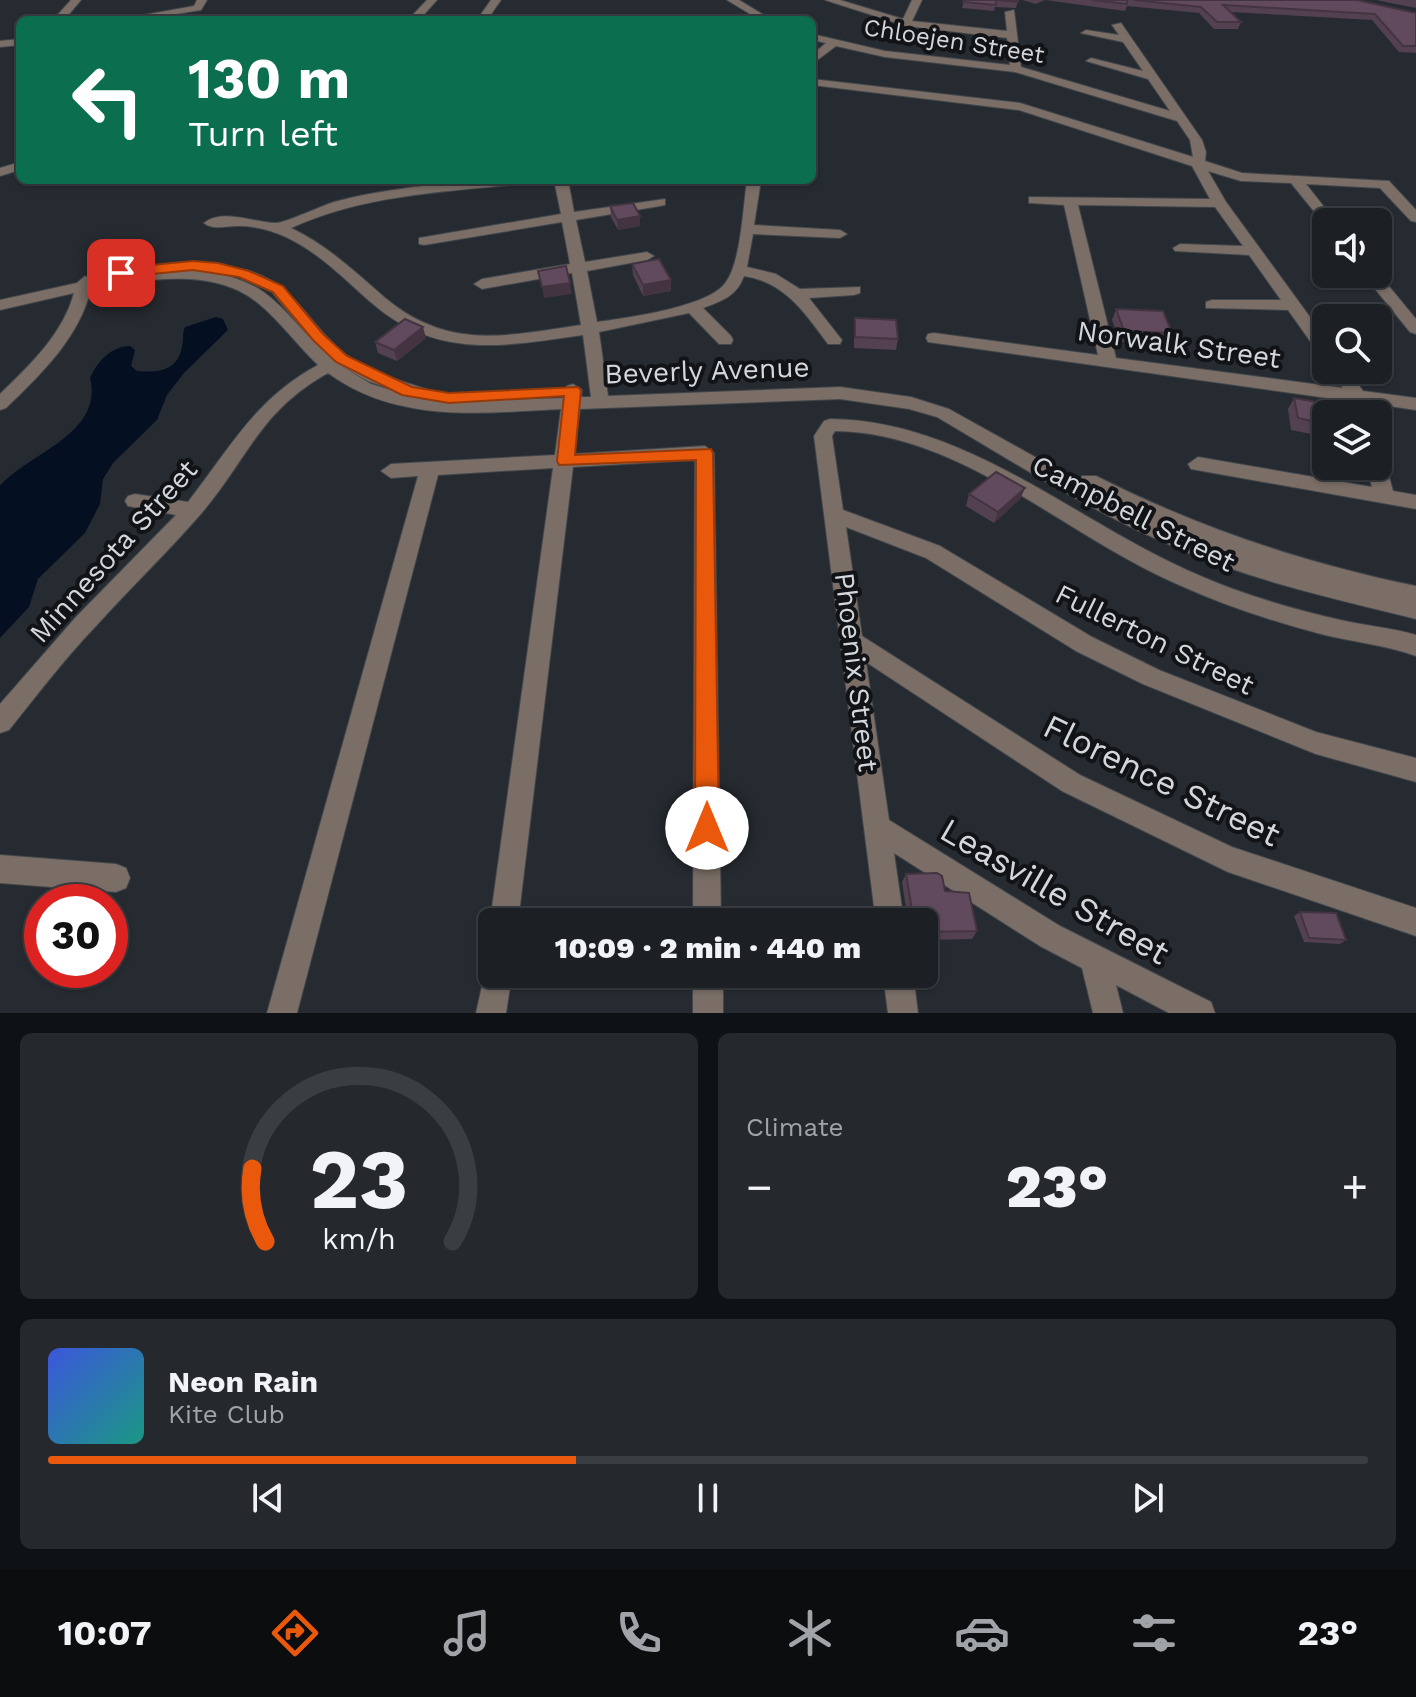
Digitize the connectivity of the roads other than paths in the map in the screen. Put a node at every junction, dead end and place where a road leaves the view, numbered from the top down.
1 (76, 0) edge
2 (432, 0) edge
3 (732, 0) edge
4 (830, 0) edge
5 (917, 0) edge
6 (199, 4) edge
7 (1010, 12) edge
8 (62, 16) edge
9 (127, 16) edge
10 (417, 16) edge
11 (760, 16) edge
12 (906, 23) junction
13 (1117, 25) dead end
14 (1086, 33) dead end
15 (1012, 35) junction
16 (816, 38) edge
17 (1124, 39) junction
18 (833, 43) junction
19 (816, 58) edge
20 (1091, 61) dead end
21 (1016, 69) junction
22 (1150, 76) junction
23 (816, 82) edge
24 (1181, 118) junction
25 (1198, 164) junction
26 (1296, 181) junction
27 (489, 184) edge
28 (562, 184) edge
29 (753, 184) edge
30 (1034, 200) dead end
31 (1070, 201) junction
32 (660, 202) dead end
33 (1219, 203) junction
34 (1318, 208) edge
35 (568, 218) junction
36 (1416, 218) edge
37 (211, 223) dead end
38 (282, 227) junction
39 (746, 229) junction
40 (840, 234) dead end
41 (424, 241) dead end
42 (1180, 248) dead end
43 (1254, 251) junction
44 (647, 256) dead end
45 (579, 268) junction
46 (737, 270) junction
47 (84, 284) junction
48 (482, 284) dead end
49 (1382, 288) edge
50 (854, 290) dead end
51 (798, 294) junction
52 (0, 296) edge
53 (0, 305) edge
54 (1212, 305) dead end
55 (1294, 305) junction
56 (693, 308) junction
57 (590, 327) junction
58 (1416, 329) edge
59 (1312, 331) edge
60 (934, 338) dead end
61 (725, 340) dead end
62 (834, 340) dead end
63 (1108, 360) junction
64 (334, 363) junction
65 (1349, 384) edge
66 (599, 395) junction
67 (1357, 396) junction
68 (572, 397) junction
69 (1358, 400) edge
70 (0, 404) edge
71 (1416, 404) edge
72 (830, 425) joint
73 (565, 461) junction
74 (1198, 464) dead end
75 (430, 469) junction
76 (391, 471) dead end
77 (1380, 480) edge
78 (1384, 495) junction
79 (135, 501) dead end
80 (1416, 502) edge
81 (193, 510) junction
82 (836, 515) junction
83 (1416, 595) edge
84 (1416, 610) edge
85 (853, 642) junction
86 (1416, 646) edge
87 (0, 722) edge
88 (1416, 770) edge
89 (877, 827) junction
90 (0, 869) edge
91 (116, 878) dead end
92 (506, 908) edge
93 (707, 908) edge
94 (888, 908) edge
95 (1416, 922) edge
96 (1094, 959) junction
97 (495, 988) edge
98 (708, 988) edge
99 (900, 988) edge
100 (282, 1013) edge
101 (491, 1013) edge
102 (708, 1013) edge
103 (903, 1013) edge
104 (1108, 1013) edge
105 (1200, 1013) edge

1 - 8 street
2 - 10 street
3 - 11 street
4 - 12 street
5 - 12 street
6 - 9 street
7 - 15 street
12 - 15 street
13 - 17 street
14 - 17 street
15 - 21 street
16 - 18 street, Chloejen Street
17 - 22 street
18 - 19 street
18 - 21 street, Chloejen Street
20 - 22 street
21 - 24 street, Chloejen Street
22 - 24 street
23 - 25 street
24 - 25 street
25 - 26 street
25 - 33 street
26 - 34 street
26 - 36 street
27 - 38 street
28 - 35 street
29 - 39 street
30 - 31 street
31 - 33 street
31 - 63 street
32 - 35 street
33 - 43 street
35 - 41 street
35 - 45 street
37 - 38 street
38 - 57 street
39 - 40 street
39 - 46 street
42 - 43 street
43 - 55 street
44 - 45 street
45 - 48 street
45 - 57 street
46 - 51 street
46 - 56 street
47 - 52 street, Beverly Avenue
47 - 53 street, Beverly Avenue
47 - 64 street, Beverly Avenue
47 - 70 street
49 - 58 street
50 - 51 street
51 - 62 street
54 - 55 street
55 - 59 street
56 - 57 street
56 - 61 street
57 - 66 street
60 - 63 street, Norwalk Street
63 - 67 street, Norwalk Street
64 - 68 street, Beverly Avenue
64 - 81 street, Minnesota Street
65 - 67 street
66 - 68 street, Beverly Avenue
66 - 83 street, Beverly Avenue
66 - 84 street, Beverly Avenue
67 - 69 street
67 - 71 street, Norwalk Street
68 - 73 street
72 - 82 street, Phoenix Street
72 - 86 street, Campbell Street
73 - 75 street
73 - 92 street
73 - 93 street
74 - 78 street
75 - 76 street
75 - 100 street
77 - 78 street
78 - 80 street
79 - 81 street
81 - 87 street, Minnesota Street
82 - 85 street, Phoenix Street
82 - 88 street, Fullerton Street
85 - 89 street, Phoenix Street
85 - 95 street, Florence Street
89 - 94 street, Phoenix Street
89 - 96 street, Leasville Street
90 - 91 street
96 - 104 street
96 - 105 street, Leasville Street
97 - 101 street
98 - 102 street
99 - 103 street

